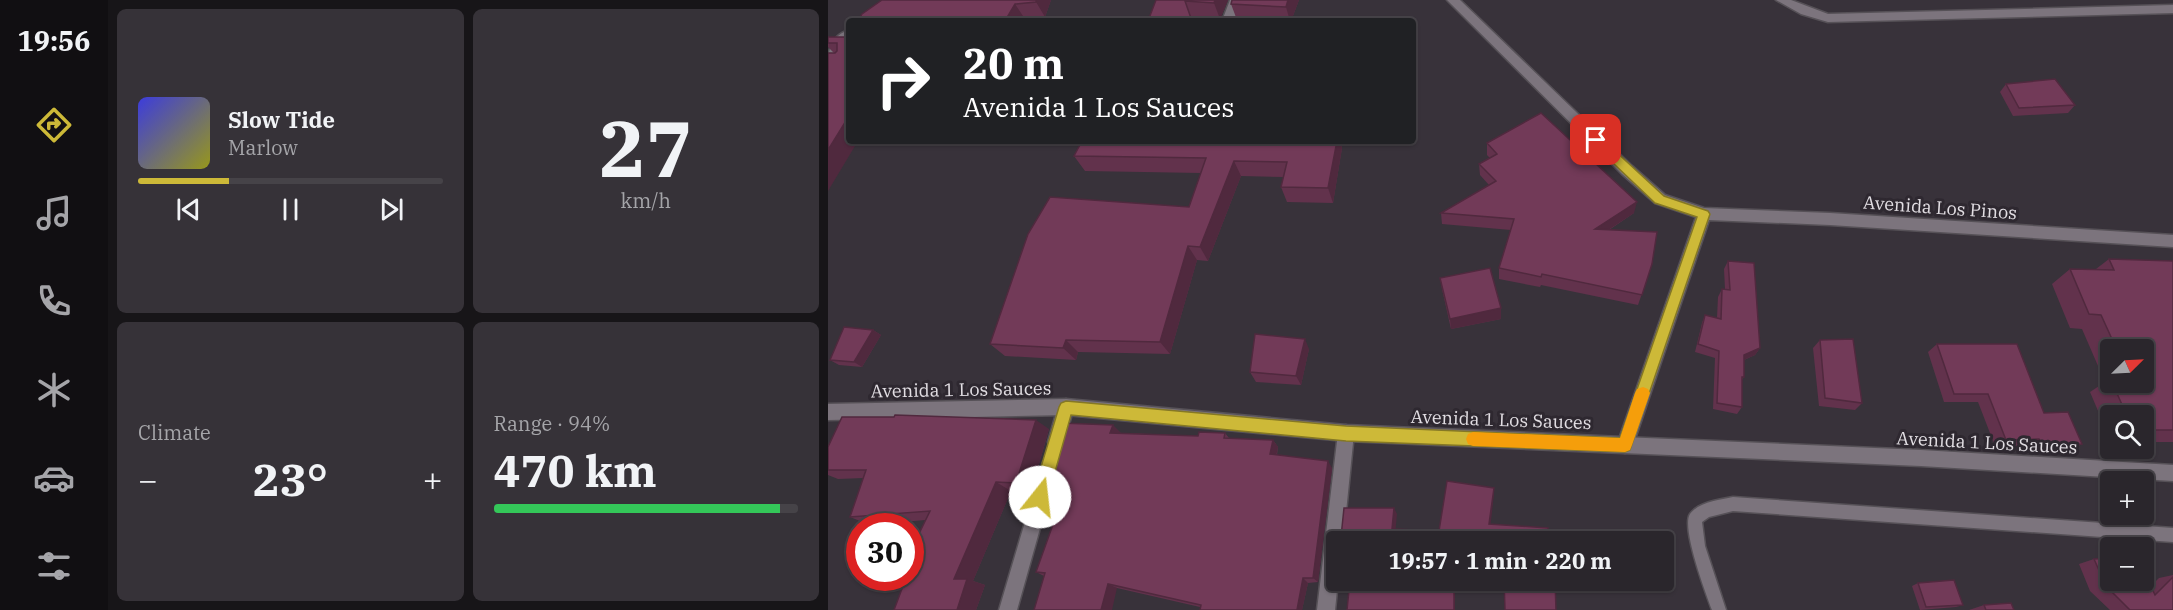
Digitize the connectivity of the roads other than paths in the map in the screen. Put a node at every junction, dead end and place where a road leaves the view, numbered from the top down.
1 (1236, 0) edge
2 (1453, 0) edge
3 (1782, 0) edge
4 (2173, 9) edge
5 (1229, 18) edge
6 (845, 36) edge
7 (828, 38) edge
8 (831, 62) edge
9 (1704, 214) junction
10 (2173, 241) edge
11 (1066, 407) junction
12 (828, 412) edge
13 (1346, 434) junction
14 (1625, 445) junction
15 (2173, 473) edge
16 (2173, 535) edge
17 (1008, 610) edge
18 (1326, 610) edge
19 (1719, 610) edge

1 - 5 street
2 - 9 street, Avenida Los Pinos
3 - 4 street
6 - 7 street
6 - 8 street
9 - 10 street, Avenida Los Pinos
9 - 14 street
11 - 12 street, Avenida 1 Los Sauces
11 - 13 street, Avenida 1 Los Sauces
11 - 17 street
13 - 14 street, Avenida 1 Los Sauces
13 - 18 street
14 - 15 street, Avenida 1 Los Sauces
16 - 19 lane

